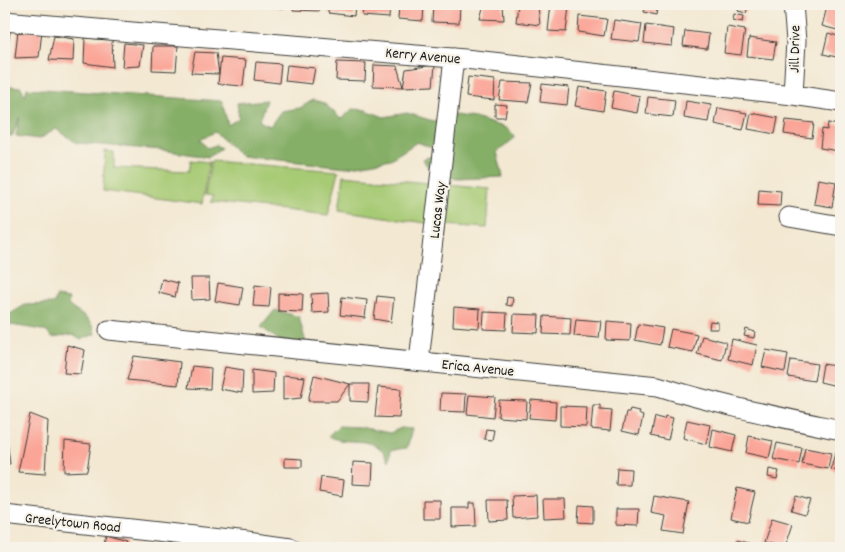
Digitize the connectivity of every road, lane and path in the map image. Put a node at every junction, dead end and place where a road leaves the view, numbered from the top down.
1 (793, 4) edge
2 (4, 20) edge
3 (454, 58) junction
4 (793, 95) junction
5 (841, 102) edge
6 (789, 217) dead end
7 (841, 226) edge
8 (109, 330) dead end
9 (419, 361) junction
10 (841, 430) edge
11 (4, 515) edge
12 (291, 548) edge

1 - 4 street, Jill Drive
2 - 3 street, Kerry Avenue
3 - 4 street, Kerry Avenue
3 - 9 street, Lucas Way
4 - 5 street, Kerry Avenue
6 - 7 street
8 - 9 street, Erica Avenue
9 - 10 street, Erica Avenue
11 - 12 street, Greelytown Road

